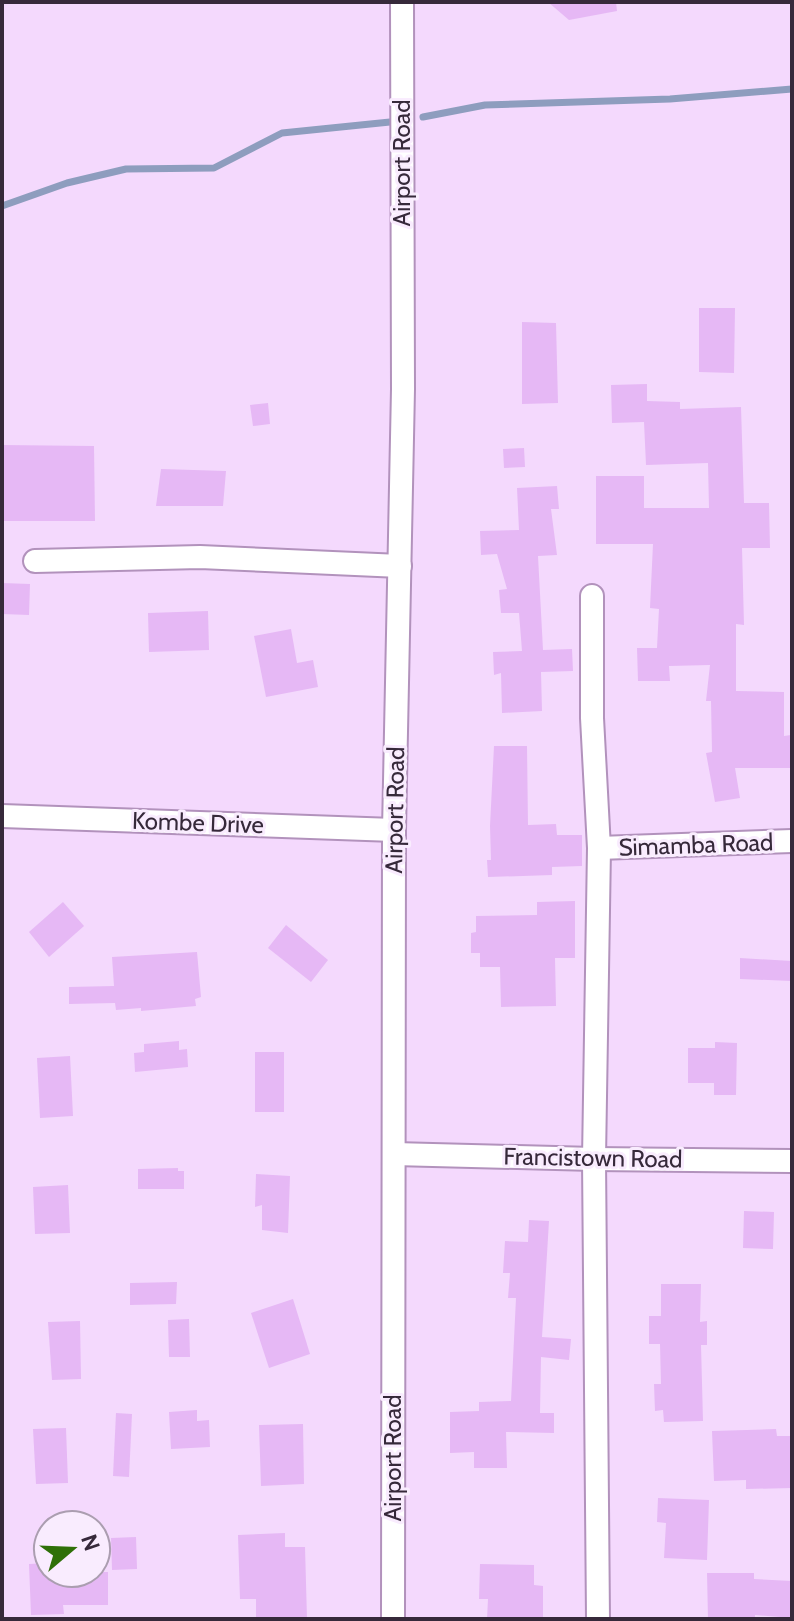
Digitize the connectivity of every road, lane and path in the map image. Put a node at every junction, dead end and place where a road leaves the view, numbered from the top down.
1 (402, 2) edge
2 (35, 561) dead end
3 (400, 566) junction
4 (592, 596) dead end
5 (2, 816) edge
6 (394, 830) junction
7 (792, 841) edge
8 (599, 848) junction
9 (394, 1154) junction
10 (594, 1159) junction
11 (792, 1161) edge
12 (393, 1619) edge
13 (598, 1619) edge

1 - 3 street, Airport Road
2 - 3 street
3 - 6 street, Airport Road
4 - 8 street
5 - 6 street, Kombe Drive
6 - 9 street, Airport Road
7 - 8 street, Simamba Road
8 - 10 street
9 - 10 street, Francistown Road
9 - 12 street, Airport Road
10 - 11 street, Francistown Road
10 - 13 street

